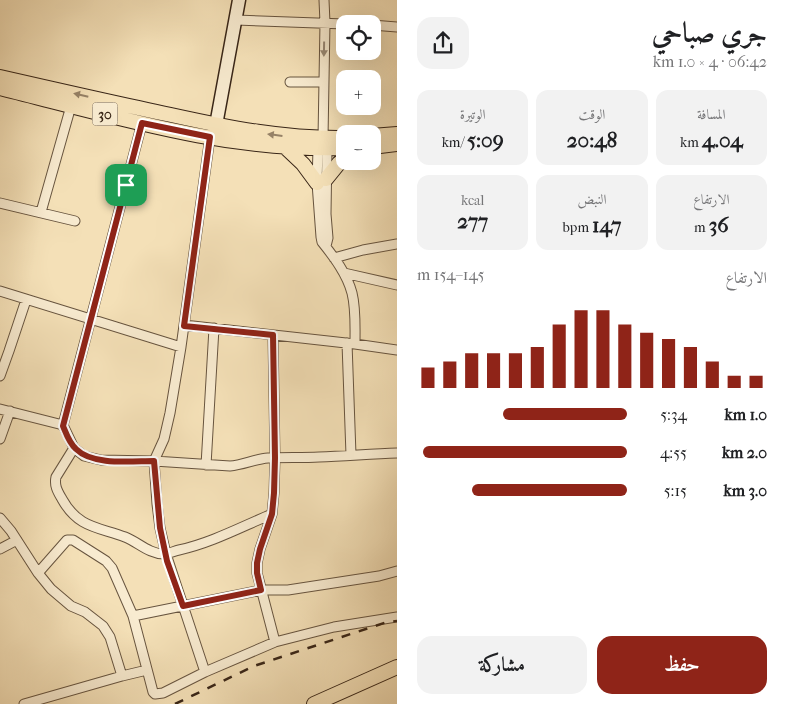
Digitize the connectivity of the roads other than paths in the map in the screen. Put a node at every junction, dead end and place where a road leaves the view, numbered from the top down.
1 (239, 0) edge
2 (324, 0) edge
3 (236, 20) junction
4 (325, 23) junction
5 (336, 24) edge
6 (381, 26) edge
7 (397, 27) edge
8 (0, 77) edge
9 (290, 82) dead end
10 (324, 82) junction
11 (0, 88) edge
12 (71, 106) junction
13 (142, 123) junction
14 (213, 131) junction
15 (397, 134) edge
16 (381, 135) edge
17 (336, 141) edge
18 (397, 144) edge
19 (323, 145) junction
20 (381, 146) edge
21 (336, 147) edge
22 (285, 148) junction
23 (336, 166) edge
24 (322, 181) junction
25 (0, 202) edge
26 (41, 212) junction
27 (75, 220) dead end
28 (397, 244) edge
29 (334, 258) junction
30 (344, 273) junction
31 (397, 285) edge
32 (0, 291) edge
33 (26, 300) junction
34 (90, 320) junction
35 (184, 326) junction
36 (214, 328) junction
37 (273, 335) junction
38 (351, 343) junction
39 (181, 347) junction
40 (5, 350) edge
41 (397, 350) edge
42 (0, 376) edge
43 (0, 408) edge
44 (10, 411) junction
45 (63, 426) junction
46 (0, 439) edge
47 (74, 448) junction
48 (397, 453) edge
49 (352, 455) junction
50 (275, 458) junction
51 (154, 461) junction
52 (206, 464) junction
53 (272, 514) junction
54 (0, 518) edge
55 (17, 540) junction
56 (0, 549) edge
57 (166, 554) junction
58 (397, 571) edge
59 (38, 573) junction
60 (261, 590) junction
61 (183, 606) junction
62 (133, 616) junction
63 (397, 617) edge
64 (275, 642) junction
65 (397, 667) edge
66 (147, 670) junction
67 (205, 672) junction
68 (122, 676) junction
69 (397, 677) edge
70 (24, 704) edge
71 (314, 704) edge
72 (332, 704) edge

1 - 3 street
2 - 4 street
3 - 4 street
3 - 14 street
4 - 5 street
4 -> 10 street
6 - 7 street
14 -> 8 main road, 30
9 - 10 street
10 - 19 street
11 - 12 main road, 30
12 - 13 main road, 30
12 - 26 street
13 - 14 main road, 30
13 - 34 street
19 -> 14 main road, 30
14 - 22 main road, 30
14 - 35 street
15 - 16 main road
17 - 19 main road, 30
18 - 20 main road
19 - 21 main road, 30
19 - 22 main road, 30
19 - 24 street
22 - 24 main road
23 - 24 main road
24 - 29 street
25 - 26 street
26 - 27 street
28 - 29 street
29 - 30 street
30 - 31 street
30 - 38 street
32 - 33 street
33 - 34 street
33 - 40 street
34 - 39 street
34 - 45 street
35 - 36 street
35 - 39 street
36 - 37 street
36 - 52 street
37 - 38 street
37 - 50 street
38 - 41 street
38 - 49 street
39 - 51 street
40 - 42 street
43 - 44 street
44 - 45 street
44 - 46 street
45 - 47 street
47 - 51 street
47 - 57 street
48 - 49 street
49 - 50 street
50 - 52 street
50 - 53 street
51 - 52 street
51 - 57 street
53 - 57 street
53 - 60 street
54 - 55 street
55 - 56 street
55 - 59 street
57 - 61 street
58 - 60 street
59 - 62 street
59 - 68 street
60 - 61 street
60 - 64 street
61 - 62 street
61 - 67 street
62 - 66 street
63 - 64 street
64 - 67 street
65 - 71 main road
66 - 67 street
66 - 68 street
68 - 70 street
69 - 72 main road

